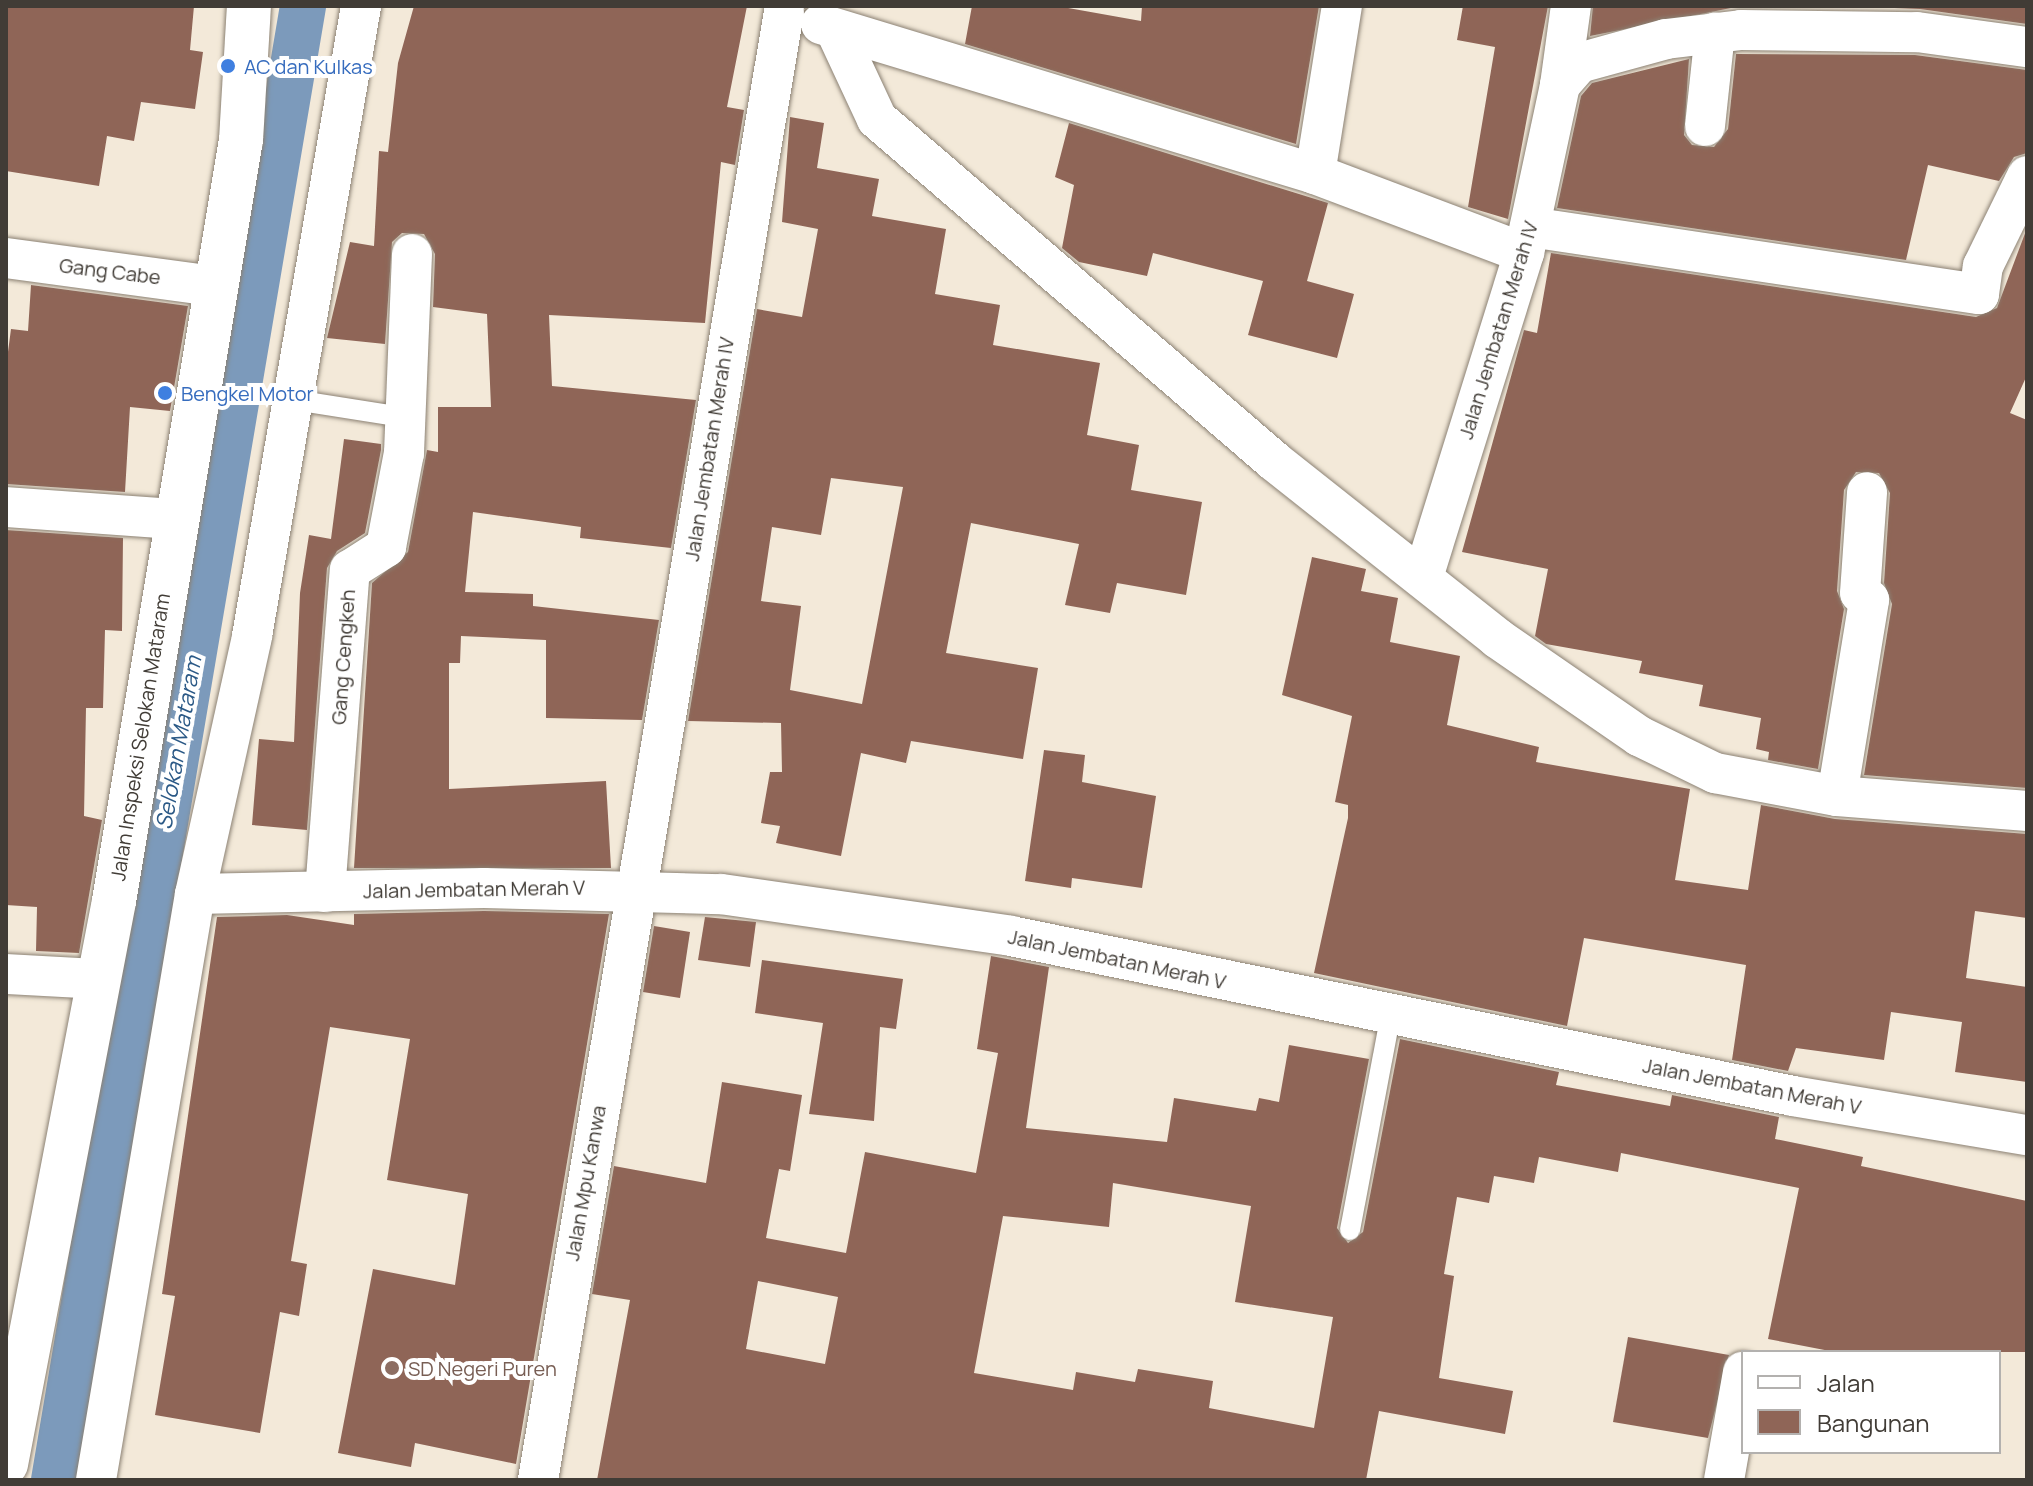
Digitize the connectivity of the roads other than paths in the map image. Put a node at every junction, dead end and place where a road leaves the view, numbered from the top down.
1 (249, 6) edge
2 (361, 6) edge
3 (1342, 6) edge
4 (1571, 6) edge
5 (773, 8) edge
6 (835, 29) junction
7 (1715, 33) junction
8 (2027, 47) edge
9 (1560, 85) junction
10 (1705, 126) dead end
11 (1315, 174) junction
12 (2027, 176) edge
13 (1527, 240) junction
14 (412, 254) dead end
15 (6, 258) edge
16 (213, 286) junction
17 (294, 400) junction
18 (403, 417) junction
19 (1867, 492) dead end
20 (6, 507) edge
21 (175, 519) junction
22 (1424, 574) junction
23 (1837, 796) junction
24 (2027, 811) edge
25 (640, 888) junction
26 (325, 892) junction
27 (195, 894) junction
28 (6, 974) edge
29 (99, 979) junction
30 (1391, 1014) junction
31 (2027, 1135) edge
32 (1350, 1230) dead end
33 (1741, 1383) edge
34 (6, 1464) edge
35 (96, 1480) edge
36 (538, 1480) edge
37 (1724, 1480) edge

1 - 16 main road, Jalan Inspeksi Selokan Mataram
2 - 17 street
3 - 11 street
4 - 9 street, Jalan Jembatan Merah IV
5 - 6 street
5 - 25 street, Jalan Jembatan Merah IV
6 - 11 street
6 - 22 street
7 - 8 street
7 - 9 street
7 - 10 street
9 - 13 street, Jalan Jembatan Merah IV
11 - 13 street
12 - 13 street
13 - 22 street, Jalan Jembatan Merah IV
14 - 18 street, Gang Cengkeh
15 - 16 street, Gang Cabe
16 - 21 main road, Jalan Inspeksi Selokan Mataram
17 - 18 lane
17 - 27 street
18 - 26 street, Gang Cengkeh
19 - 23 street
20 - 21 street
21 - 29 main road, Jalan Inspeksi Selokan Mataram
22 - 23 street
23 - 24 street
25 - 26 street, Jalan Jembatan Merah V
25 - 30 street, Jalan Jembatan Merah V
25 - 36 street, Jalan Mpu Kanwa
26 - 27 street, Jalan Jembatan Merah V
27 - 35 street
28 - 29 street
29 - 34 main road, Jalan Inspeksi Selokan Mataram
30 - 31 street, Jalan Jembatan Merah V
30 - 32 lane
33 - 37 street

